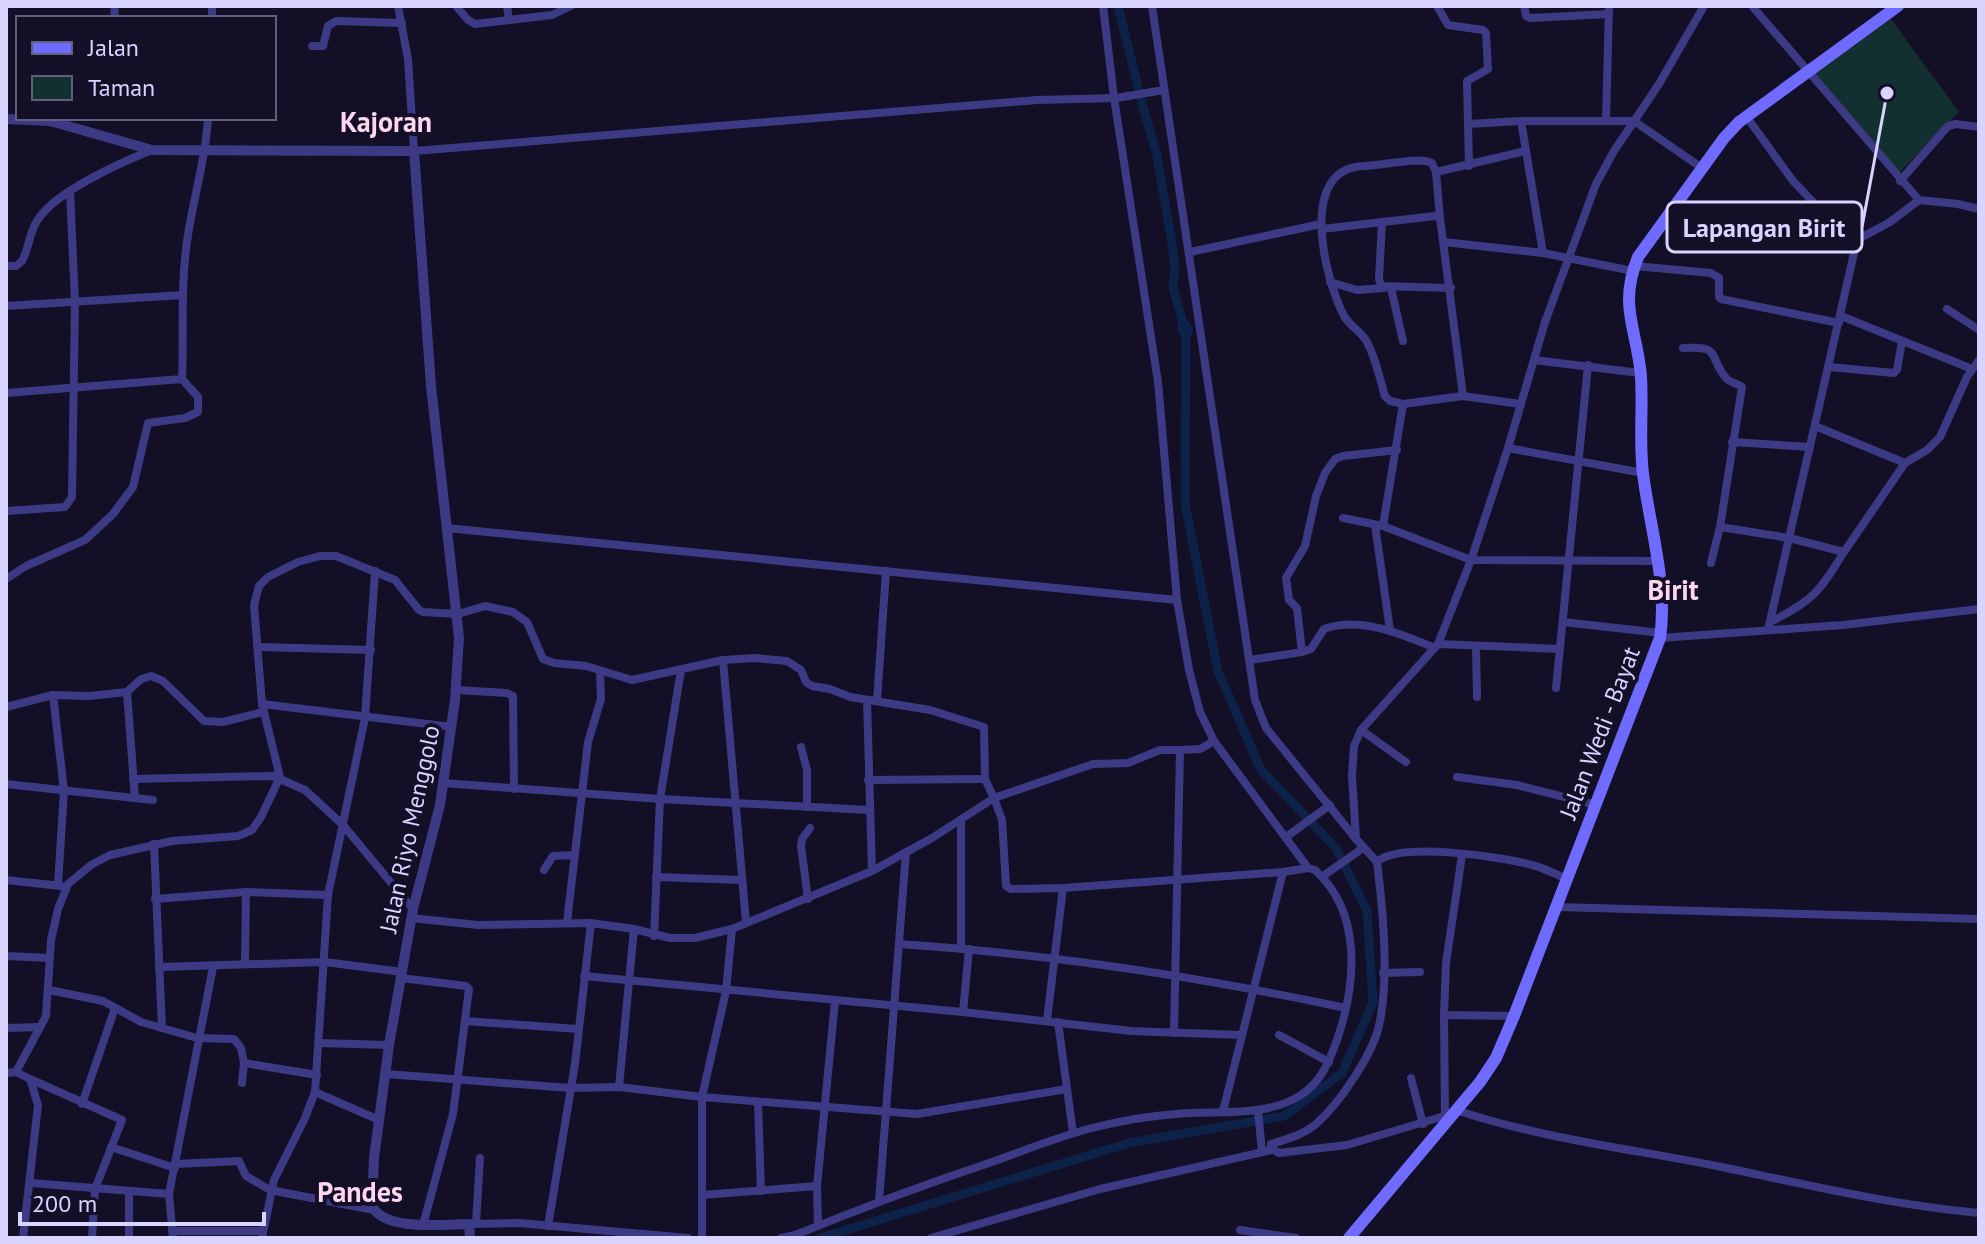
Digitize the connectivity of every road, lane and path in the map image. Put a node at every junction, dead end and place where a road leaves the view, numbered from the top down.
1 (398, 6) edge
2 (456, 6) edge
3 (507, 6) edge
4 (571, 6) edge
5 (1103, 6) edge
6 (1152, 6) edge
7 (1437, 6) edge
8 (1524, 6) edge
9 (1704, 6) edge
10 (1752, 6) edge
11 (1898, 6) edge
12 (1609, 10) edge
13 (509, 20) junction
14 (402, 23) junction
15 (312, 46) dead end
16 (1808, 72) junction
17 (1163, 90) junction
18 (1115, 98) junction
19 (1746, 116) junction
20 (29, 120) edge
21 (57, 120) edge
22 (208, 120) edge
23 (52, 121) junction
24 (1521, 121) junction
25 (1606, 121) junction
26 (1634, 121) junction
27 (1468, 124) junction
28 (1979, 127) edge
29 (152, 150) junction
30 (414, 151) junction
31 (1526, 151) junction
32 (200, 152) junction
33 (1469, 166) junction
34 (1702, 168) junction
35 (1436, 172) junction
36 (1900, 181) junction
37 (70, 191) junction
38 (1919, 200) junction
39 (1979, 209) edge
40 (1440, 218) junction
41 (1382, 222) junction
42 (1322, 226) junction
43 (1857, 240) junction
44 (1444, 242) junction
45 (1190, 252) junction
46 (1543, 253) junction
47 (1568, 258) junction
48 (6, 266) edge
49 (1634, 268) junction
50 (1330, 282) junction
51 (1388, 288) junction
52 (1451, 288) junction
53 (183, 295) junction
54 (75, 302) junction
55 (6, 306) edge
56 (1947, 309) dead end
57 (1840, 320) junction
58 (1979, 330) edge
59 (1403, 341) dead end
60 (1902, 341) junction
61 (1683, 348) dead end
62 (1534, 360) junction
63 (1979, 360) edge
64 (1588, 365) junction
65 (1829, 367) junction
66 (1972, 369) junction
67 (1640, 373) junction
68 (182, 379) junction
69 (73, 389) junction
70 (6, 393) edge
71 (1463, 396) junction
72 (1403, 404) junction
73 (1520, 404) junction
74 (1815, 426) junction
75 (1732, 442) junction
76 (1810, 447) junction
77 (1508, 448) junction
78 (1397, 450) junction
79 (1579, 461) junction
80 (1905, 463) junction
81 (1643, 473) junction
82 (6, 511) edge
83 (1343, 518) dead end
84 (1379, 525) junction
85 (1720, 527) junction
86 (446, 528) junction
87 (1789, 538) junction
88 (1844, 552) junction
89 (1571, 559) junction
90 (1471, 560) junction
91 (1658, 561) junction
92 (1711, 563) dead end
93 (375, 571) junction
94 (886, 571) junction
95 (6, 579) edge
96 (1177, 600) junction
97 (1979, 609) edge
98 (458, 614) junction
99 (1563, 622) junction
100 (1769, 626) junction
101 (1390, 630) junction
102 (1660, 636) junction
103 (1436, 646) junction
104 (259, 647) junction
105 (1476, 647) junction
106 (1560, 649) junction
107 (371, 650) junction
108 (1302, 652) junction
109 (723, 660) junction
110 (1250, 660) junction
111 (681, 670) junction
112 (600, 671) junction
113 (1556, 688) dead end
114 (457, 690) junction
115 (127, 692) junction
116 (53, 695) junction
117 (1477, 697) dead end
118 (867, 700) junction
119 (877, 701) junction
120 (6, 707) edge
121 (262, 708) junction
122 (365, 718) junction
123 (452, 727) junction
124 (1361, 730) junction
125 (1214, 741) junction
126 (801, 747) dead end
127 (1180, 750) junction
128 (1406, 762) dead end
129 (1457, 777) dead end
130 (133, 779) junction
131 (279, 779) junction
132 (985, 779) junction
133 (868, 780) junction
134 (443, 783) junction
135 (6, 784) edge
136 (514, 789) junction
137 (64, 791) junction
138 (581, 793) junction
139 (135, 798) junction
140 (994, 798) junction
141 (660, 799) junction
142 (153, 800) dead end
143 (737, 803) junction
144 (1596, 805) junction
145 (1329, 806) junction
146 (807, 807) junction
147 (869, 810) junction
148 (961, 820) junction
149 (343, 825) junction
150 (810, 828) dead end
151 (1287, 836) junction
152 (1356, 839) junction
153 (154, 844) junction
154 (1361, 849) junction
155 (906, 852) junction
156 (575, 855) junction
157 (1462, 855) junction
158 (1377, 862) junction
159 (1308, 868) junction
160 (544, 870) dead end
161 (872, 871) junction
162 (1283, 872) junction
163 (1325, 874) junction
164 (656, 877) junction
165 (1176, 878) junction
166 (1567, 879) junction
167 (6, 880) edge
168 (742, 880) junction
169 (62, 886) junction
170 (1063, 888) junction
171 (246, 892) junction
172 (328, 895) junction
173 (155, 899) junction
174 (808, 899) junction
175 (1557, 907) junction
176 (412, 913) junction
177 (1979, 919) edge
178 (567, 922) junction
179 (746, 922) junction
180 (591, 923) junction
181 (634, 929) junction
182 (732, 929) junction
183 (654, 936) junction
184 (899, 944) junction
185 (965, 948) junction
186 (6, 956) edge
187 (49, 958) junction
188 (1056, 958) junction
189 (325, 962) junction
190 (245, 964) junction
191 (159, 967) junction
192 (213, 967) junction
193 (1420, 972) dead end
194 (1383, 973) junction
195 (401, 975) junction
196 (584, 976) junction
197 (1175, 977) junction
198 (630, 982) junction
199 (1256, 989) junction
200 (49, 990) junction
201 (726, 991) junction
202 (835, 1001) junction
203 (895, 1006) junction
204 (115, 1008) junction
205 (1346, 1008) junction
206 (963, 1012) junction
207 (1444, 1015) junction
208 (1514, 1016) junction
209 (1047, 1020) junction
210 (465, 1021) junction
211 (1058, 1022) junction
212 (40, 1027) junction
213 (6, 1028) edge
214 (162, 1028) junction
215 (578, 1029) junction
216 (1174, 1033) junction
217 (1241, 1035) junction
218 (1279, 1035) dead end
219 (197, 1038) junction
220 (320, 1043) junction
221 (389, 1045) junction
222 (1329, 1062) junction
223 (244, 1063) junction
224 (11, 1073) edge
225 (387, 1074) junction
226 (317, 1075) junction
227 (1411, 1078) dead end
228 (30, 1079) junction
229 (458, 1079) junction
230 (242, 1083) dead end
231 (619, 1087) junction
232 (570, 1088) junction
233 (1067, 1089) junction
234 (315, 1092) junction
235 (702, 1097) junction
236 (758, 1102) junction
237 (82, 1104) junction
238 (825, 1108) junction
239 (1223, 1111) junction
240 (1258, 1111) junction
241 (884, 1113) junction
242 (1451, 1113) junction
243 (379, 1120) junction
244 (1423, 1124) junction
245 (1073, 1133) junction
246 (111, 1147) junction
247 (1272, 1150) junction
248 (1262, 1152) junction
249 (480, 1158) dead end
250 (176, 1166) junction
251 (31, 1183) junction
252 (817, 1186) junction
253 (95, 1189) junction
254 (270, 1190) junction
255 (761, 1191) junction
256 (129, 1192) junction
257 (169, 1194) junction
258 (702, 1195) junction
259 (879, 1201) junction
260 (374, 1210) junction
261 (1979, 1213) edge
262 (423, 1225) junction
263 (818, 1225) junction
264 (548, 1226) junction
265 (471, 1228) edge
266 (1240, 1230) dead end
267 (263, 1234) edge
268 (173, 1235) edge
269 (23, 1238) edge
270 (92, 1238) edge
271 (129, 1238) edge
272 (688, 1238) edge
273 (702, 1238) edge
274 (781, 1238) edge
275 (931, 1238) edge
276 (1296, 1238) edge
277 (1349, 1238) edge

1 - 14 street
2 - 13 street
3 - 13 street
4 - 13 street
5 - 18 street
6 - 17 street
7 - 27 street
8 - 12 street
9 - 26 street
10 - 16 street
11 - 16 main road, Jalan Wedi - Bayat
12 - 25 street
14 - 15 street
14 - 30 street
16 - 19 main road, Jalan Wedi - Bayat
16 - 36 street
17 - 18 street
17 - 45 street
18 - 30 street
18 - 96 street
19 - 34 main road, Jalan Wedi - Bayat
19 - 43 street
20 - 23 street
21 - 23 street
22 - 32 street
23 - 29 street
24 - 25 street
24 - 27 street
24 - 31 street
25 - 26 street
26 - 34 street
26 - 47 street
27 - 33 street
28 - 36 street
29 - 32 street
29 - 37 street
30 - 32 street
30 - 86 street, Jalan Riyo Menggolo
31 - 33 street
31 - 46 street
32 - 53 street
33 - 35 street
34 - 49 main road, Jalan Wedi - Bayat
35 - 40 street
35 - 42 street
36 - 38 street
37 - 48 street
37 - 54 street
38 - 39 street
38 - 43 street
40 - 41 street
40 - 44 street
41 - 42 street
41 - 51 street
42 - 45 street
42 - 50 street
43 - 57 street
44 - 46 street
44 - 52 street
45 - 110 street
46 - 47 street
47 - 49 street
47 - 62 street
49 - 57 street
49 - 67 main road, Jalan Wedi - Bayat
50 - 51 street
50 - 72 street
51 - 52 street
51 - 59 street
52 - 71 street
53 - 54 street
53 - 68 street
54 - 55 street
54 - 69 street
56 - 58 street
57 - 60 street
57 - 65 street
60 - 65 street
60 - 66 street
61 - 75 street
62 - 64 street
62 - 73 street
63 - 66 street
64 - 67 street
64 - 79 street
65 - 74 street
66 - 80 street
67 - 81 main road, Jalan Wedi - Bayat
68 - 69 street
68 - 95 street
69 - 70 street
69 - 82 street
71 - 72 street
71 - 73 street
72 - 78 street
73 - 77 street
74 - 76 street
74 - 80 street
75 - 76 street
75 - 85 street
76 - 87 street
77 - 79 street
77 - 90 street
78 - 84 street
78 - 108 street
79 - 81 street
79 - 89 street
80 - 88 street
81 - 91 main road, Jalan Wedi - Bayat
83 - 84 street
84 - 90 street
84 - 101 street
85 - 87 street
85 - 92 street
86 - 94 street
86 - 98 street, Jalan Riyo Menggolo
87 - 88 street
87 - 100 street
88 - 100 street
89 - 90 street
89 - 91 street
89 - 99 street
90 - 103 street
91 - 102 main road, Jalan Wedi - Bayat
93 - 98 street
93 - 104 street
93 - 107 street
94 - 96 street
94 - 119 street
96 - 125 street
97 - 100 street
98 - 112 street
98 - 114 street, Jalan Riyo Menggolo
99 - 102 street
99 - 106 street
100 - 102 street
101 - 103 street
101 - 108 street
102 - 144 main road, Jalan Wedi - Bayat
103 - 105 street
103 - 124 street
104 - 107 street
104 - 121 street
105 - 106 street
105 - 117 street
106 - 113 street
107 - 122 street
108 - 110 street
109 - 111 street
109 - 118 street
109 - 143 street
110 - 145 street
111 - 112 street
111 - 141 street
112 - 138 street
114 - 123 street, Jalan Riyo Menggolo
114 - 136 street
115 - 116 street
115 - 121 street
115 - 130 street
116 - 120 street
116 - 137 street
118 - 119 street
118 - 133 street
119 - 132 street
121 - 122 street
121 - 131 street
122 - 123 street
122 - 149 street
123 - 134 street, Jalan Riyo Menggolo
124 - 128 street
124 - 152 street
125 - 127 street
125 - 151 street
126 - 146 street
127 - 140 street
127 - 165 street
129 - 144 street
130 - 131 street
130 - 139 street
131 - 149 street
131 - 153 street
132 - 133 street
132 - 140 street
133 - 147 street
134 - 136 street
134 - 176 street, Jalan Riyo Menggolo
135 - 137 street
136 - 138 street
137 - 139 street
137 - 169 street
138 - 141 street
138 - 156 street
139 - 142 street
140 - 148 street
140 - 170 street
141 - 143 street
141 - 164 street
143 - 146 street
143 - 168 street
144 - 166 main road, Jalan Wedi - Bayat
145 - 151 street
145 - 152 street
146 - 147 street
147 - 161 street
148 - 155 street
148 - 185 street
149 - 172 street
149 - 176 street
150 - 174 street
151 - 159 street
152 - 154 street
153 - 169 street
153 - 173 street
154 - 158 street
154 - 163 street
155 - 161 street
155 - 184 street
156 - 160 street
156 - 178 street
157 - 158 street
157 - 166 street
157 - 207 street
158 - 194 street
159 - 162 street
159 - 163 street
161 - 174 street
162 - 165 street
162 - 199 street
163 - 205 street
164 - 168 street
164 - 183 street
165 - 170 street
165 - 197 street
166 - 175 main road, Jalan Wedi - Bayat
167 - 169 street
168 - 179 street
169 - 187 street
170 - 188 street
171 - 172 street
171 - 173 street
171 - 190 street
172 - 189 street
173 - 191 street
174 - 179 street
175 - 177 street
175 - 208 main road, Jalan Wedi - Bayat
176 - 178 street
176 - 195 street, Jalan Riyo Menggolo
178 - 180 street
179 - 182 street
180 - 181 street
180 - 196 street
181 - 183 street
181 - 198 street
182 - 183 street
182 - 201 street
184 - 185 street
184 - 203 street
185 - 188 street
185 - 206 street
186 - 187 street
187 - 200 street
188 - 197 street
188 - 209 street
189 - 190 street
189 - 195 street
189 - 220 street
190 - 192 street
191 - 192 street
191 - 214 street
192 - 219 street
193 - 194 street
194 - 247 street
195 - 210 street
195 - 221 street, Jalan Riyo Menggolo
196 - 198 street
196 - 215 street
197 - 199 street
197 - 216 street
198 - 201 street
198 - 231 street
199 - 205 street
199 - 217 street
200 - 204 street
200 - 212 street
201 - 202 street
201 - 235 street
202 - 203 street
202 - 238 street
203 - 206 street
203 - 241 street
204 - 214 street
204 - 237 street
205 - 222 street
206 - 209 street
207 - 208 street
207 - 242 street
208 - 242 main road, Jalan Wedi - Bayat
209 - 211 street
210 - 215 street
210 - 229 street
211 - 216 street
211 - 233 street
212 - 213 street
212 - 224 street
214 - 219 street
215 - 232 street
216 - 217 street
217 - 239 street
218 - 222 street
219 - 223 street
219 - 250 street
220 - 221 street
220 - 226 street
221 - 225 street, Jalan Riyo Menggolo
222 - 240 street
223 - 226 street
223 - 230 street
224 - 228 street
225 - 229 street
225 - 243 street, Jalan Riyo Menggolo
226 - 234 street
227 - 244 street
228 - 237 street
228 - 251 street
229 - 232 street
229 - 262 street
231 - 232 street
231 - 235 street
232 - 264 street
233 - 241 street
233 - 245 street
234 - 243 street
234 - 254 street
235 - 236 street
235 - 258 street
236 - 238 street
236 - 255 street
237 - 246 street
238 - 241 street
238 - 252 street
239 - 240 street
239 - 245 street
240 - 248 street
241 - 259 street
242 - 244 street
242 - 261 street
242 - 277 main road, Jalan Wedi - Bayat
243 - 260 street, Jalan Riyo Menggolo
244 - 247 street
245 - 259 street
246 - 250 street
246 - 253 street
247 - 248 street
248 - 275 street
249 - 265 street
250 - 254 street
250 - 257 street
251 - 253 street
251 - 269 street
252 - 255 street
252 - 263 street
253 - 256 street
253 - 270 street
254 - 260 street
254 - 267 street
255 - 258 street
256 - 257 street
256 - 271 street
257 - 268 street
258 - 273 street
259 - 263 street
260 - 262 street
262 - 265 street
263 - 274 street
264 - 265 street
264 - 272 street
266 - 276 street
267 - 268 street

